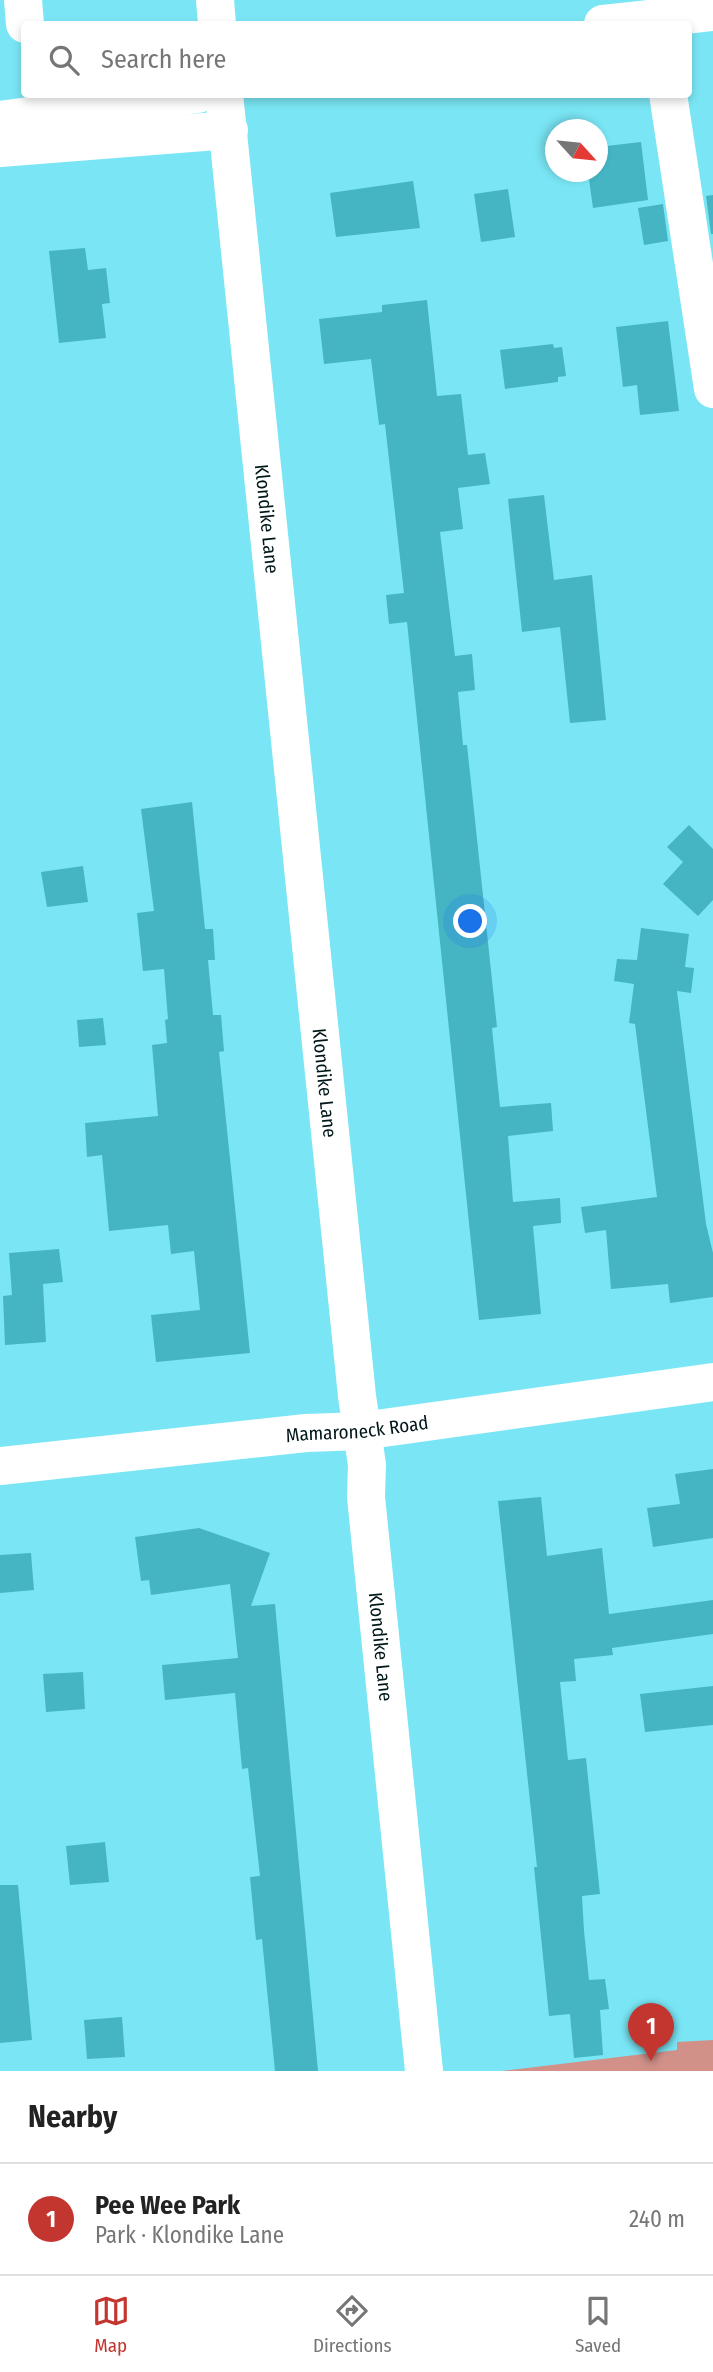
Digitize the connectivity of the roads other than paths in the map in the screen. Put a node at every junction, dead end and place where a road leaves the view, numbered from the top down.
1 (23, 0) edge
2 (215, 0) edge
3 (713, 12) edge
4 (26, 21) edge
5 (217, 21) edge
6 (663, 21) edge
7 (154, 98) edge
8 (669, 98) edge
9 (22, 110) edge
10 (226, 112) edge
11 (0, 148) edge
12 (713, 389) edge
13 (713, 1382) edge
14 (362, 1430) junction
15 (0, 1465) edge
16 (424, 2071) edge

1 - 4 street
2 - 5 street
3 - 6 street
7 - 9 street
8 - 12 street
10 - 11 street
10 - 14 street, Klondike Lane
13 - 14 street, Mamaroneck Road
14 - 15 street, Mamaroneck Road
14 - 16 street, Klondike Lane

